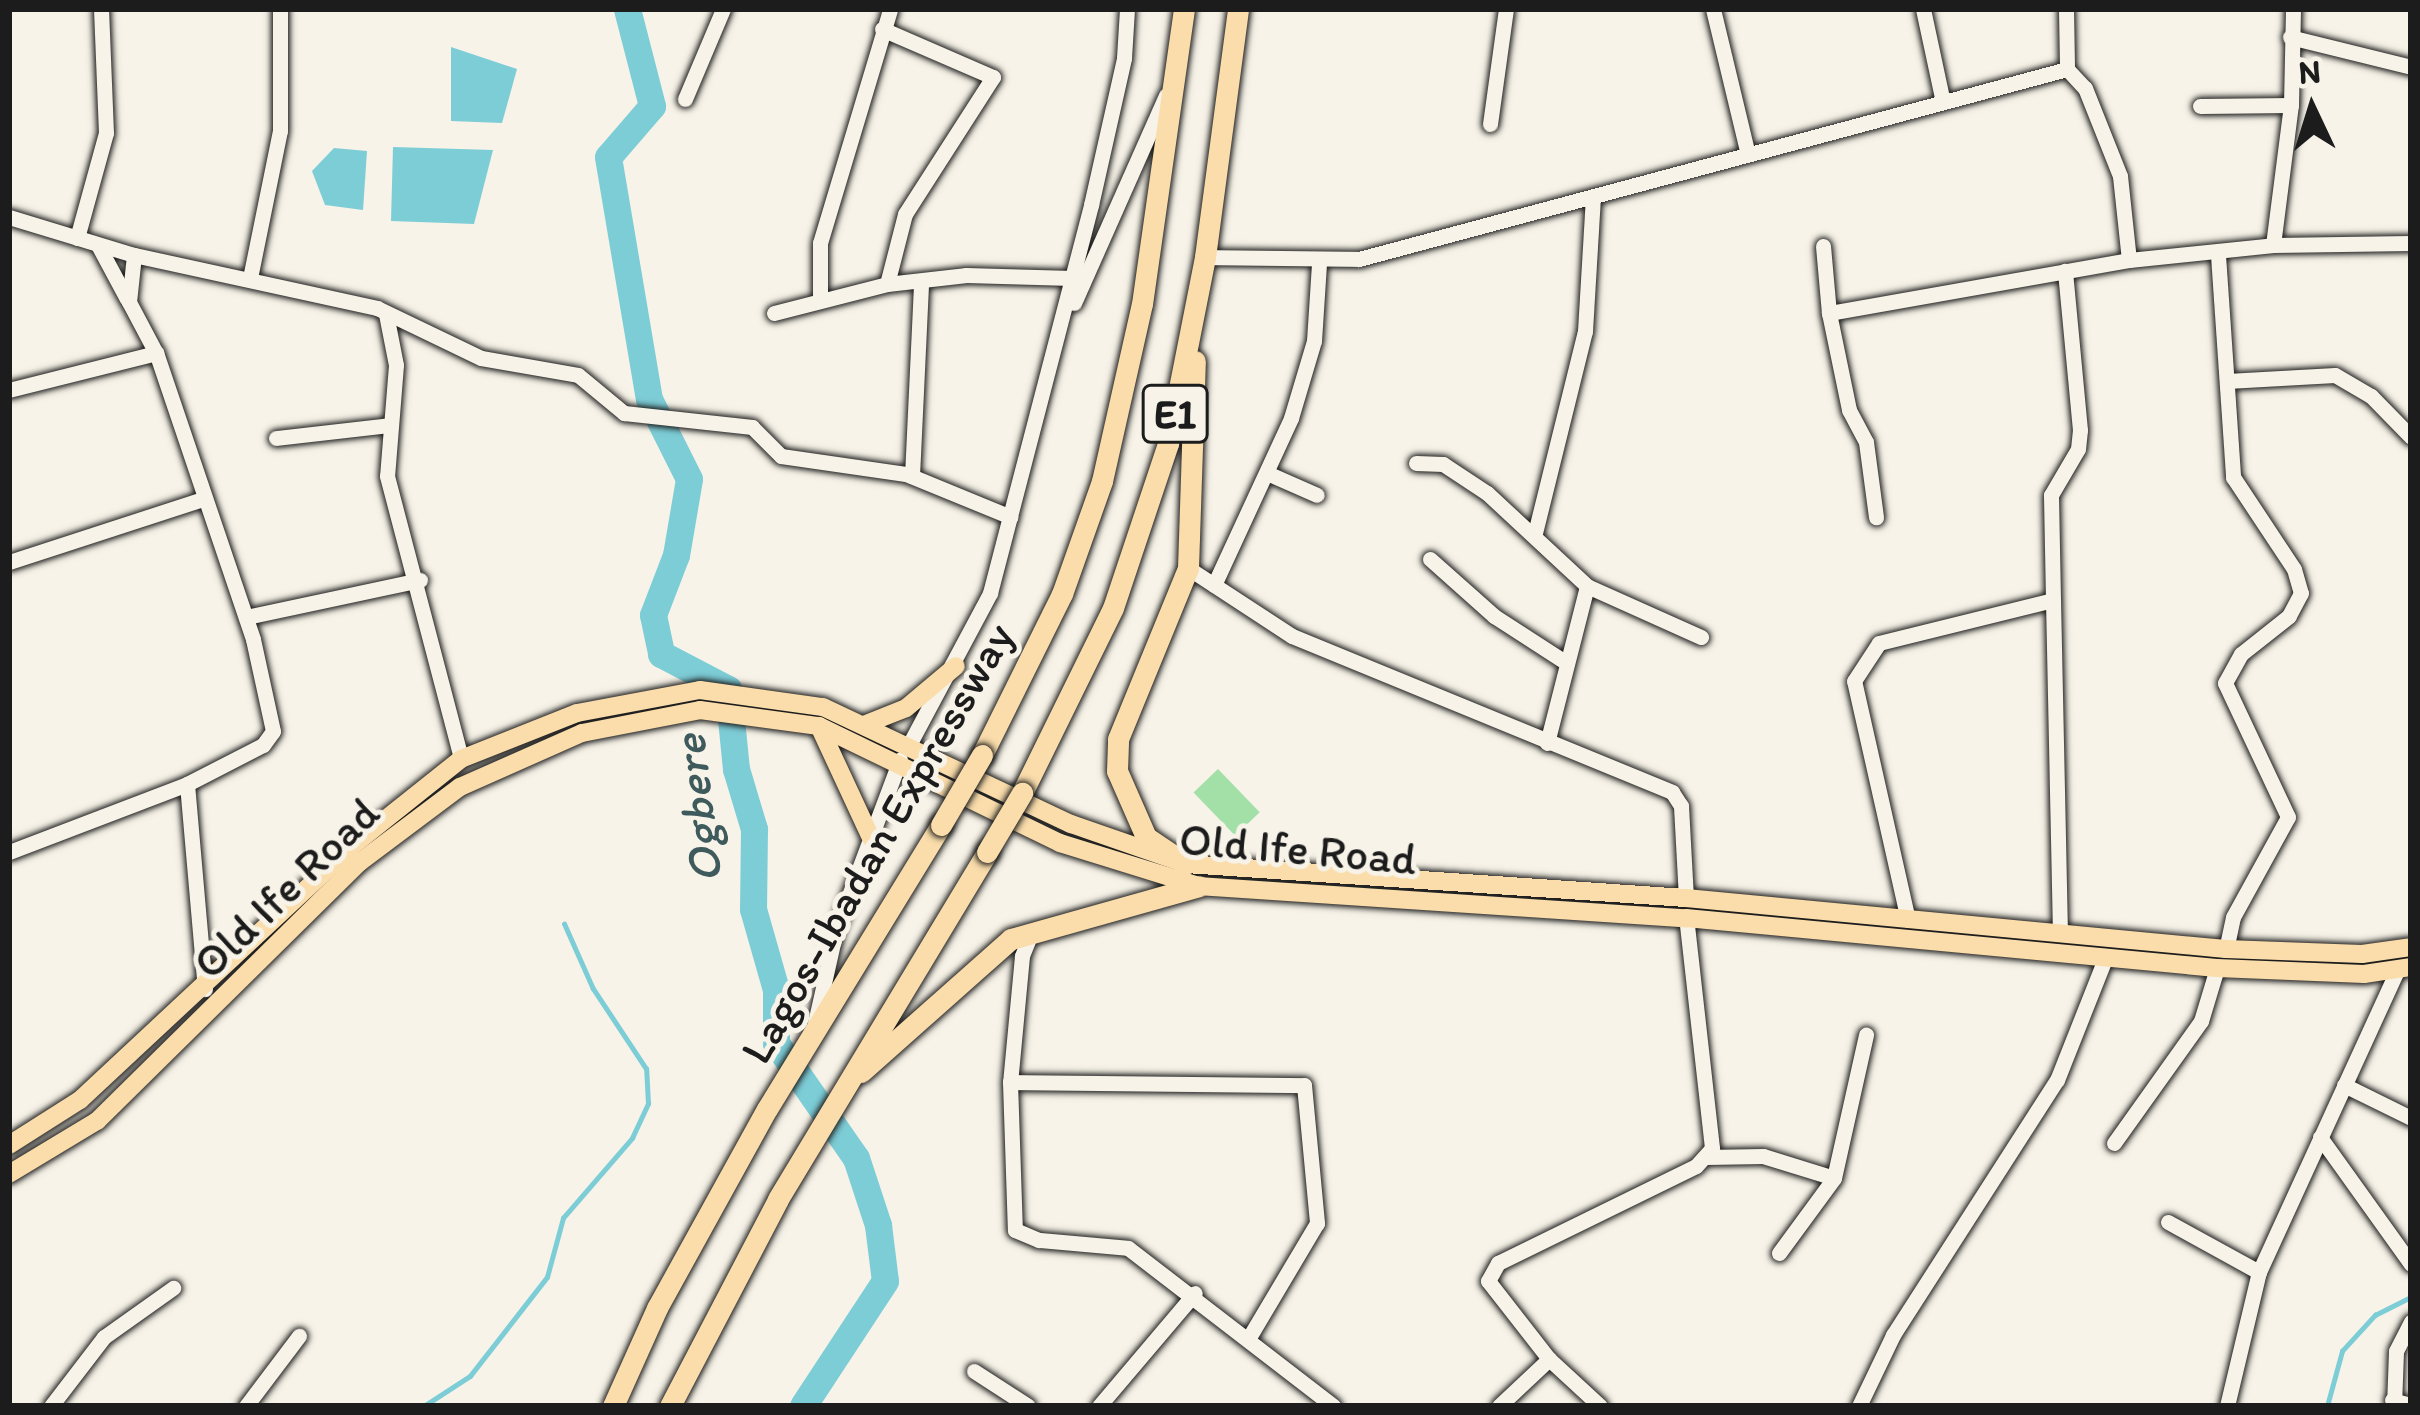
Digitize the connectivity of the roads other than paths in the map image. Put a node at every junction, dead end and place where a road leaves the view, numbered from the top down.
1 (101, 9) edge
2 (280, 9) edge
3 (723, 9) edge
4 (890, 9) edge
5 (1127, 9) edge
6 (1184, 9) edge
7 (1238, 9) edge
8 (1506, 9) edge
9 (1713, 9) edge
10 (1923, 9) edge
11 (2066, 9) edge
12 (2293, 9) edge
13 (883, 29) junction
14 (2290, 37) junction
15 (2411, 67) edge
16 (2068, 69) junction
17 (1177, 73) junction
18 (685, 99) dead end
19 (1942, 102) junction
20 (2291, 105) junction
21 (2200, 106) dead end
22 (1490, 124) dead end
23 (1747, 151) junction
24 (1593, 197) junction
25 (9, 217) edge
26 (76, 238) junction
27 (2410, 242) edge
28 (98, 245) junction
29 (2273, 245) junction
30 (1823, 246) dead end
31 (134, 255) junction
32 (2218, 255) junction
33 (1205, 257) junction
34 (2129, 260) junction
35 (1319, 263) junction
36 (2066, 271) junction
37 (250, 278) junction
38 (1072, 278) junction
39 (921, 282) junction
40 (887, 284) junction
41 (820, 297) junction
42 (129, 302) junction
43 (774, 313) dead end
44 (1829, 313) junction
45 (386, 314) junction
46 (1193, 323) junction
47 (1061, 334) junction
48 (440, 340) junction
49 (395, 347) junction
50 (156, 353) junction
51 (2227, 381) junction
52 (9, 391) edge
53 (390, 425) junction
54 (2411, 437) edge
55 (275, 438) dead end
56 (1416, 463) dead end
57 (1269, 474) junction
58 (912, 476) junction
59 (1317, 495) dead end
60 (203, 499) junction
61 (1876, 517) dead end
62 (1011, 518) junction
63 (1535, 533) junction
64 (1430, 559) dead end
65 (9, 562) edge
66 (1187, 568) junction
67 (420, 580) junction
68 (1214, 585) junction
69 (1587, 586) junction
70 (2054, 599) junction
71 (246, 617) junction
72 (1701, 637) dead end
73 (1562, 660) junction
74 (956, 666) junction
75 (700, 700) junction
76 (757, 704) junction
77 (866, 724) junction
78 (819, 726) junction
79 (1547, 742) junction
80 (905, 752) junction
81 (461, 759) junction
82 (187, 784) junction
83 (871, 838) junction
84 (9, 852) edge
85 (1186, 865) junction
86 (1199, 886) junction
87 (1686, 908) junction
88 (1735, 913) junction
89 (1908, 920) junction
90 (1034, 929) junction
91 (2060, 932) junction
92 (2411, 947) edge
93 (2226, 949) junction
94 (2105, 956) junction
95 (2217, 968) junction
96 (2404, 969) edge
97 (206, 989) junction
98 (178, 1014) junction
99 (195, 1031) junction
100 (1866, 1035) dead end
101 (812, 1038) junction
102 (1010, 1082) junction
103 (2344, 1085) junction
104 (839, 1094) junction
105 (2411, 1118) edge
106 (2320, 1137) junction
107 (9, 1144) edge
108 (2114, 1144) dead end
109 (1706, 1156) junction
110 (9, 1174) edge
111 (1834, 1178) junction
112 (2168, 1222) dead end
113 (1779, 1253) dead end
114 (2411, 1264) edge
115 (2259, 1272) junction
116 (173, 1288) dead end
117 (1195, 1293) junction
118 (2411, 1322) edge
119 (299, 1336) dead end
120 (1250, 1336) junction
121 (1549, 1358) junction
122 (974, 1371) dead end
123 (2393, 1403) edge
124 (2411, 1405) edge
125 (50, 1406) edge
126 (245, 1406) edge
127 (614, 1406) edge
128 (670, 1406) edge
129 (1028, 1406) edge
130 (1099, 1406) edge
131 (1333, 1406) edge
132 (1499, 1406) edge
133 (1600, 1406) edge
134 (1859, 1406) edge
135 (2227, 1406) edge

1 - 26 street
2 - 37 street
3 - 18 street
4 - 13 street
5 - 38 street
6 - 17 highway, Lagos-Ibadan Expressway / E1
7 - 33 highway, Lagos-Ibadan Expressway / E1
8 - 22 street
9 - 23 street
10 - 19 street
11 - 16 street
12 - 14 street
13 - 40 street
13 - 41 street
14 - 15 street
14 - 20 street
16 - 19 street
16 - 34 street
17 - 47 street
17 - 101 highway, Lagos-Ibadan Expressway / E1, bridge
19 - 23 street
20 - 21 street
20 - 29 street
23 - 24 street
24 - 35 street
24 - 63 street
25 - 26 street
26 - 28 street
27 - 29 street
28 - 31 street
28 - 42 street
29 - 32 street
30 - 44 street
31 - 37 street
31 - 42 street
32 - 34 street
32 - 51 street
33 - 35 street
33 - 46 highway, Lagos-Ibadan Expressway / E1
34 - 36 street
35 - 57 street
36 - 44 street
36 - 70 street
37 - 45 street
38 - 39 street
38 - 47 street
39 - 40 street
39 - 58 street
40 - 41 street
41 - 43 street
42 - 50 street
44 - 61 street
45 - 48 street
45 - 49 street
46 - 66 highway
46 - 104 highway, Lagos-Ibadan Expressway / E1, bridge
47 - 62 street
48 - 49 street
48 - 58 street
49 - 53 street
50 - 52 street
50 - 60 street
51 - 54 street
51 - 93 street
53 - 55 street
53 - 67 street
56 - 63 street
57 - 59 street
57 - 68 street
58 - 62 street
60 - 65 street
60 - 71 street
62 - 74 street
63 - 69 street
64 - 73 street
66 - 68 street
66 - 85 highway
67 - 71 street
67 - 81 street
68 - 79 street
69 - 72 street
69 - 73 street
70 - 89 street
70 - 91 street
71 - 82 street
73 - 79 street
74 - 77 main road
74 - 80 street
75 - 76 main road, Old Ife Road
75 - 81 main road, Old Ife Road
75 - 99 main road, Old Ife Road
76 - 77 main road, Old Ife Road
76 - 78 main road, Old Ife Road
77 - 80 main road, Old Ife Road
78 - 80 main road, Old Ife Road
78 - 83 main road
79 - 87 street
80 - 83 street
80 - 85 main road, Old Ife Road
80 - 86 main road, Old Ife Road
81 - 97 main road, Old Ife Road
82 - 84 street
82 - 97 street
83 - 101 street
85 - 87 main road, Old Ife Road
86 - 87 main road, Old Ife Road
86 - 90 highway
87 - 88 main road, Old Ife Road
87 - 109 street
88 - 89 main road, Old Ife Road
88 - 94 main road, Old Ife Road
89 - 91 main road, Old Ife Road
90 - 102 street
90 - 104 highway
91 - 93 main road, Old Ife Road
92 - 93 main road, Old Ife Road
94 - 95 main road, Old Ife Road
94 - 134 street
95 - 96 main road, Old Ife Road
95 - 108 street
96 - 103 street
97 - 98 main road, Old Ife Road
98 - 99 main road
98 - 107 main road, Old Ife Road
99 - 110 main road, Old Ife Road
100 - 111 street
101 - 127 highway, Lagos-Ibadan Expressway / E1
102 - 117 street
102 - 120 street
103 - 105 street
103 - 106 street
104 - 128 highway, Lagos-Ibadan Expressway / E1
106 - 114 street
106 - 115 street
109 - 111 street
109 - 121 street
111 - 113 street
112 - 115 street
115 - 135 street
116 - 125 street
117 - 120 street
117 - 130 street
118 - 123 street
119 - 126 street
120 - 131 street
121 - 132 street
121 - 133 street
122 - 129 street
123 - 124 street

